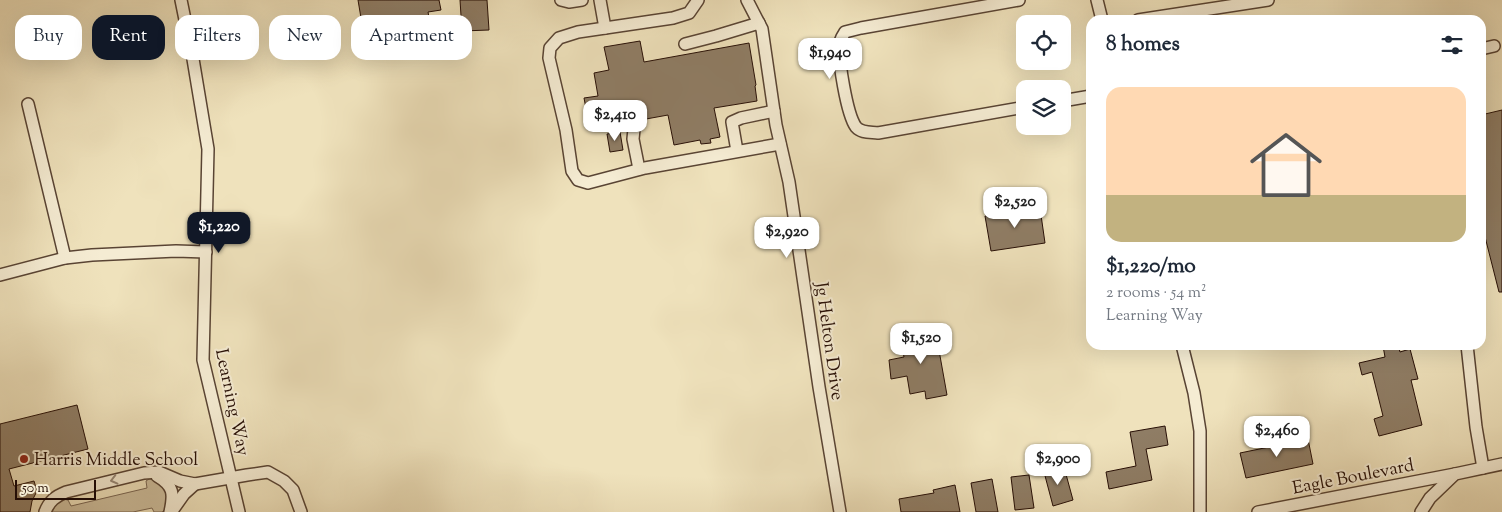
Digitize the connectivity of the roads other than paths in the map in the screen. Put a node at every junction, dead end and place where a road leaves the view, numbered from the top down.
1 (180, 0) edge
2 (561, 0) edge
3 (582, 0) edge
4 (600, 0) edge
5 (698, 0) edge
6 (747, 0) edge
7 (1018, 0) edge
8 (1097, 0) edge
9 (1268, 0) edge
10 (1101, 15) edge
11 (1170, 15) edge
12 (760, 23) junction
13 (605, 28) junction
14 (685, 44) dead end
15 (1494, 46) dead end
16 (1486, 48) edge
17 (1086, 97) edge
18 (1071, 99) edge
19 (28, 104) dead end
20 (1016, 109) edge
21 (774, 111) junction
22 (639, 122) dead end
23 (780, 144) junction
24 (736, 151) junction
25 (639, 169) junction
26 (206, 252) junction
27 (65, 258) junction
28 (0, 276) edge
29 (1183, 350) edge
30 (1467, 350) edge
31 (1502, 464) edge
32 (1483, 468) junction
33 (150, 472) junction
34 (1455, 474) junction
35 (231, 477) junction
36 (195, 484) junction
37 (45, 512) edge
38 (171, 512) edge
39 (240, 512) edge
40 (301, 512) edge
41 (840, 512) edge
42 (1200, 512) edge
43 (1258, 512) edge
44 (1421, 512) edge

1 - 26 street, Learning Way
2 - 3 street
4 - 13 street
5 - 13 street
6 - 12 street, Jg Helton Drive
7 - 20 street
8 - 10 street
9 - 11 street
12 - 14 street
12 - 21 street, Jg Helton Drive
13 - 25 street
15 - 16 street
17 - 18 street
19 - 27 street
21 - 23 street, Jg Helton Drive
21 - 24 street
22 - 25 street
23 - 24 street
23 - 41 street, Jg Helton Drive
24 - 25 street
26 - 27 street
26 - 35 street, Learning Way
27 - 28 street
29 - 42 street
30 - 32 street
31 - 32 street, Eagle Boulevard
32 - 34 street, Eagle Boulevard
33 - 36 street
33 -> 37 street
33 - 38 street
34 - 43 street, Eagle Boulevard
34 - 44 street
35 - 36 street
35 - 39 street, Learning Way
35 - 40 street
36 - 38 street

